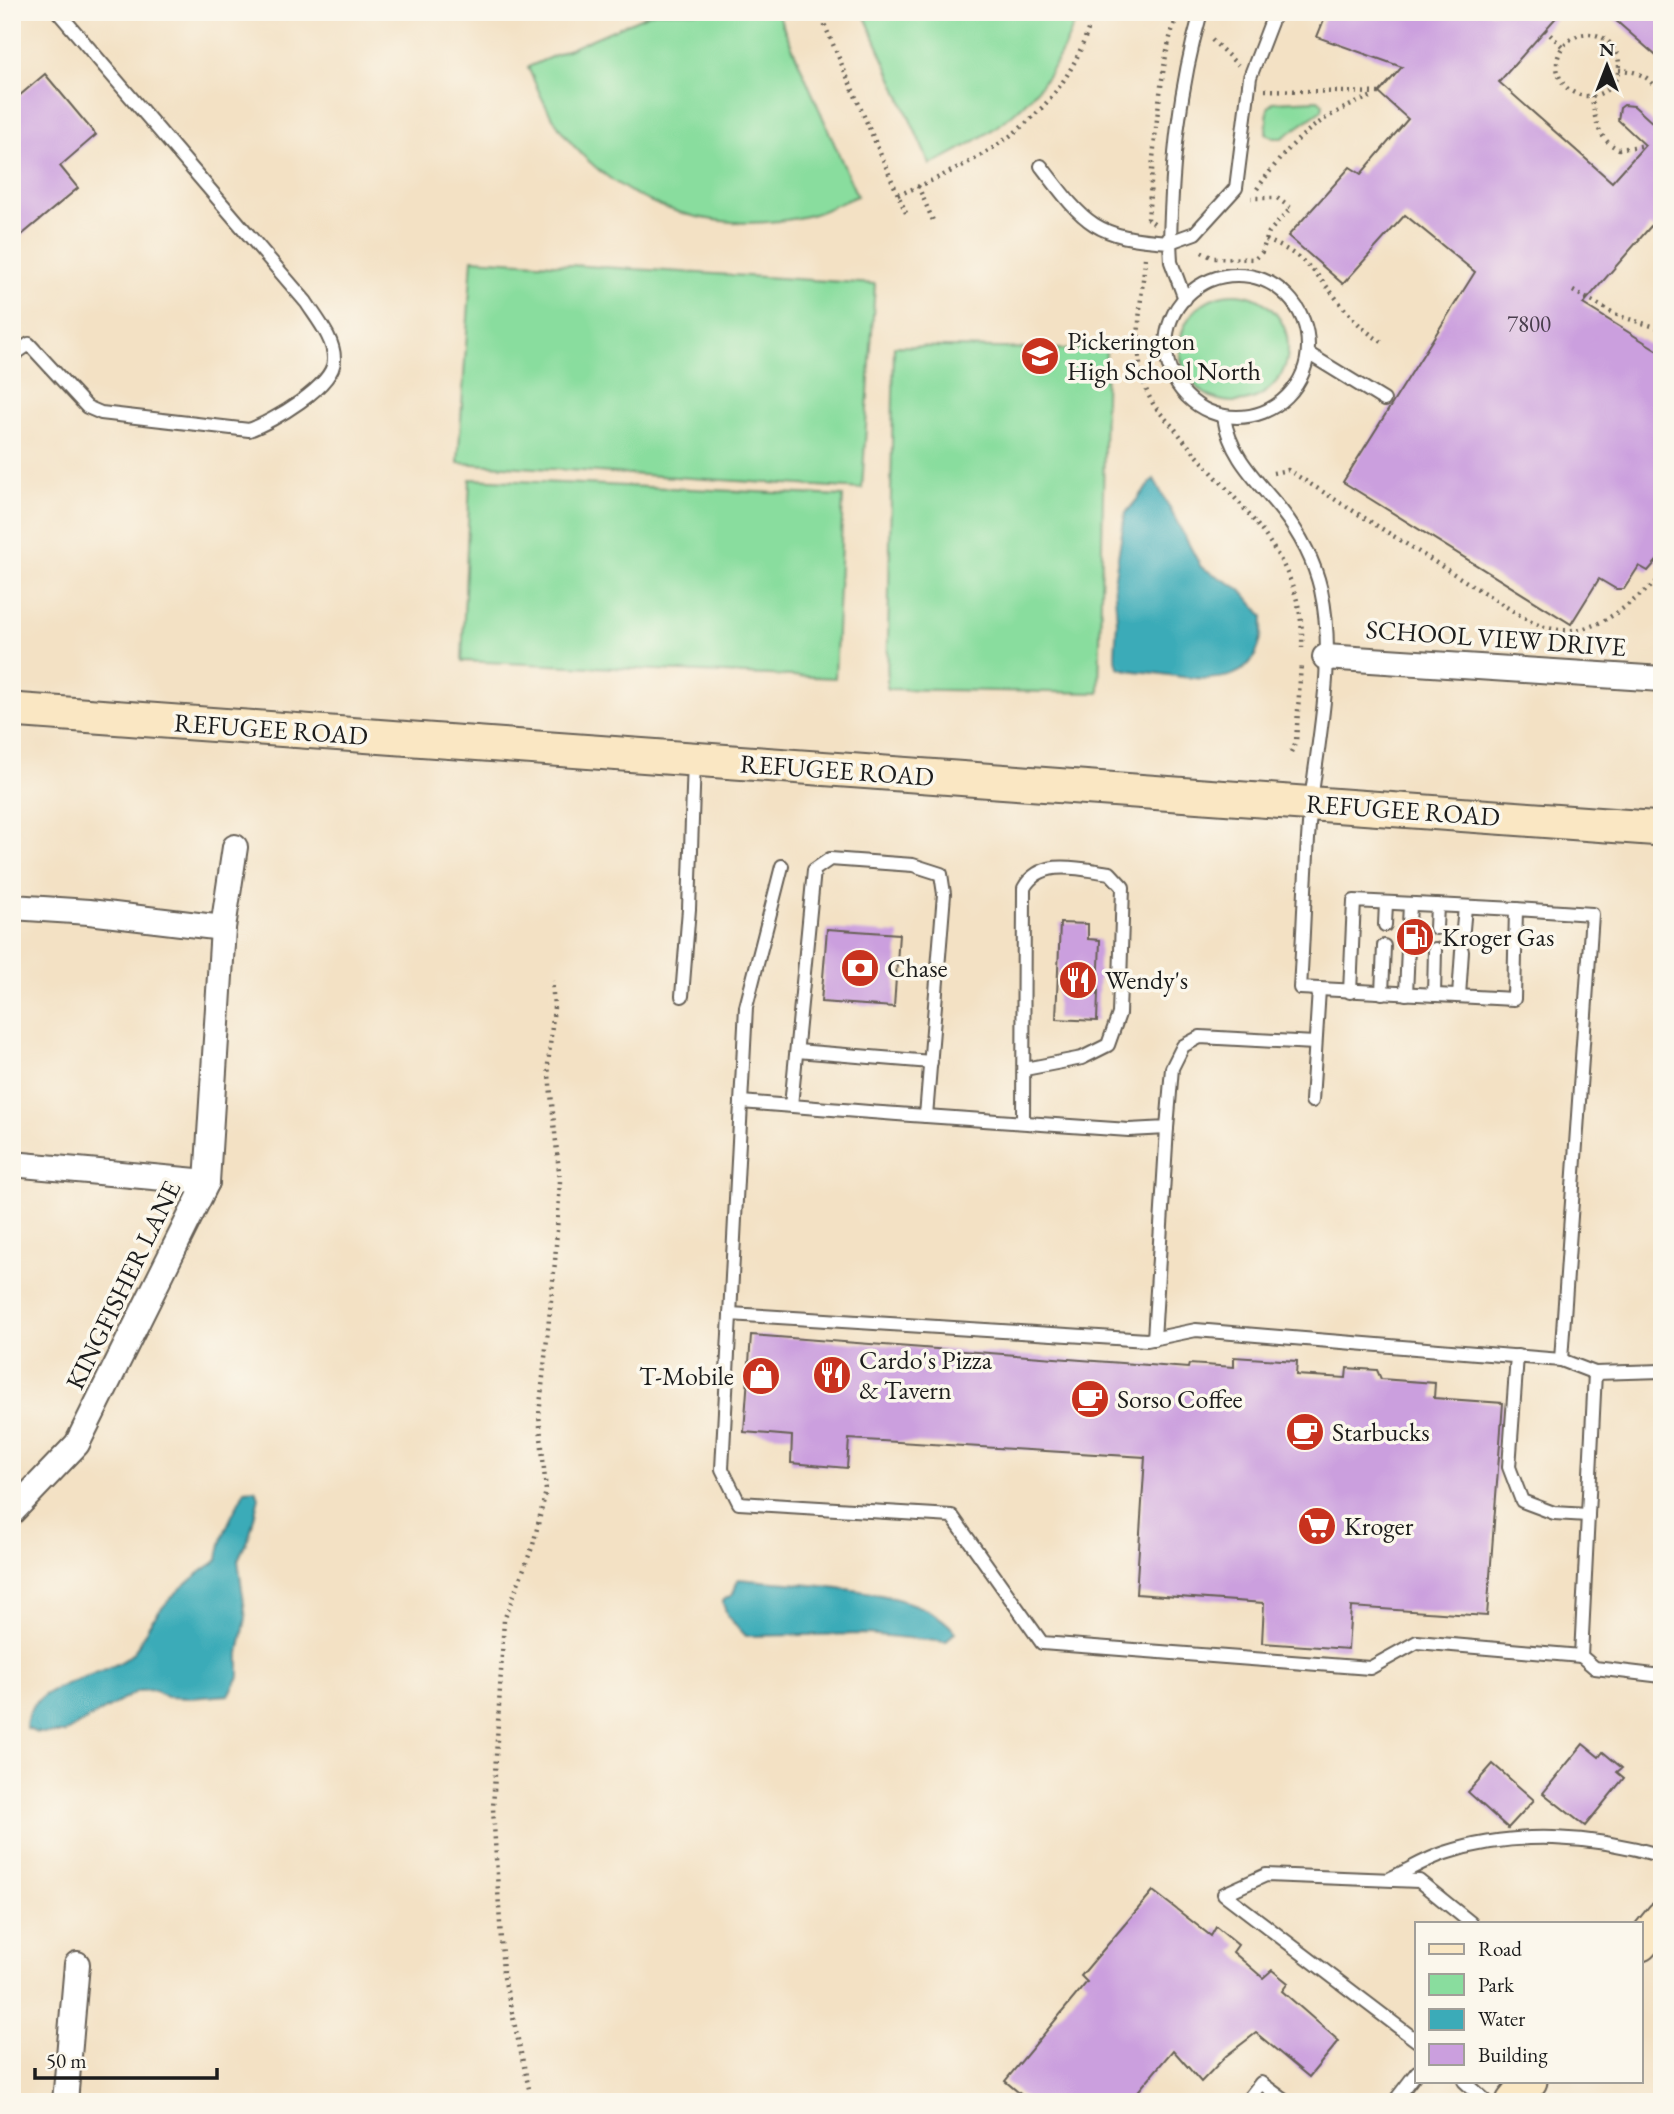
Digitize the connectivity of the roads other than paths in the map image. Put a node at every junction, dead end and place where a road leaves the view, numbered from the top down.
1 (58, 12) edge
2 (1201, 12) edge
3 (1275, 12) edge
4 (1041, 166) dead end
5 (1170, 242) junction
6 (1185, 299) junction
7 (1309, 354) junction
8 (12, 356) edge
9 (1384, 400) dead end
10 (1224, 417) junction
11 (1325, 657) junction
12 (1662, 679) edge
13 (12, 710) edge
14 (694, 760) junction
15 (1311, 804) junction
16 (1662, 830) edge
17 (235, 847) dead end
18 (782, 866) dead end
19 (1385, 903) junction
20 (1410, 904) junction
21 (1437, 905) junction
22 (1465, 906) junction
23 (12, 907) edge
24 (1516, 909) junction
25 (1385, 925) dead end
26 (1409, 925) dead end
27 (223, 928) junction
28 (1436, 928) dead end
29 (1463, 929) dead end
30 (1384, 946) dead end
31 (1408, 948) dead end
32 (1435, 948) dead end
33 (1462, 951) dead end
34 (1319, 989) junction
35 (1350, 992) junction
36 (1382, 993) junction
37 (1406, 994) junction
38 (682, 996) dead end
39 (1434, 996) junction
40 (1459, 996) junction
41 (1315, 1043) junction
42 (797, 1051) junction
43 (931, 1062) junction
44 (1026, 1069) junction
45 (1312, 1101) dead end
46 (741, 1102) junction
47 (792, 1106) junction
48 (926, 1116) junction
49 (1023, 1121) junction
50 (1167, 1128) junction
51 (12, 1164) edge
52 (207, 1182) junction
53 (730, 1314) junction
54 (1154, 1339) junction
55 (1517, 1356) junction
56 (1561, 1360) junction
57 (1662, 1371) edge
58 (1595, 1373) junction
59 (12, 1511) edge
60 (1588, 1515) junction
61 (1581, 1656) junction
62 (1662, 1676) edge
63 (1662, 1856) edge
64 (1387, 1880) junction
65 (1662, 1917) edge
66 (1470, 1922) edge
67 (1642, 1943) edge
68 (76, 1964) dead end
69 (1415, 2040) edge
70 (1415, 2075) edge
71 (1465, 2082) edge
72 (1529, 2082) edge
73 (65, 2102) edge
74 (1246, 2102) edge
75 (1287, 2102) edge
76 (1394, 2102) edge
77 (1487, 2102) edge
78 (1513, 2102) edge

1 - 8 lane
2 - 5 lane
3 - 5 lane
4 - 5 lane
5 - 6 lane
6 - 7 lane
6 - 10 lane
7 - 9 lane
7 - 10 lane
10 - 11 lane
11 - 12 street, SCHOOL VIEW DRIVE
11 - 15 lane
13 - 14 main road, REFUGEE ROAD
14 - 15 main road, REFUGEE ROAD
14 - 38 lane
15 - 16 main road, REFUGEE ROAD
15 - 34 lane
17 - 27 street, KINGFISHER LANE
18 - 46 lane
19 - 20 lane
19 - 25 lane
19 - 35 lane
20 - 21 lane
20 - 26 lane
21 - 22 lane
21 - 28 lane
22 - 24 lane
22 - 29 lane
23 - 27 street
24 - 40 lane
24 - 56 lane
27 - 52 street, KINGFISHER LANE
30 - 36 lane
31 - 37 lane
32 - 39 lane
33 - 40 lane
34 - 35 lane
34 - 41 lane
35 - 36 lane
36 - 37 lane
37 - 39 lane
39 - 40 lane
41 - 45 lane
41 - 50 lane
42 - 43 lane
42 - 43 lane
42 - 47 lane
43 - 48 lane
44 - 44 lane
44 - 49 lane
46 - 47 lane
46 - 53 lane
47 - 48 lane
48 - 49 lane
49 - 50 lane
50 - 54 lane
51 - 52 street
52 - 59 street, KINGFISHER LANE
53 - 54 lane
53 - 61 lane
54 - 55 lane
55 - 56 lane
55 - 60 lane
56 - 58 lane
57 - 58 lane
58 - 60 lane
60 - 61 lane
61 - 62 lane
63 - 64 lane
64 - 66 lane
64 - 69 lane
65 - 67 main road
68 - 73 street
70 - 76 lane
71 - 77 lane
72 - 78 main road
74 - 75 lane

